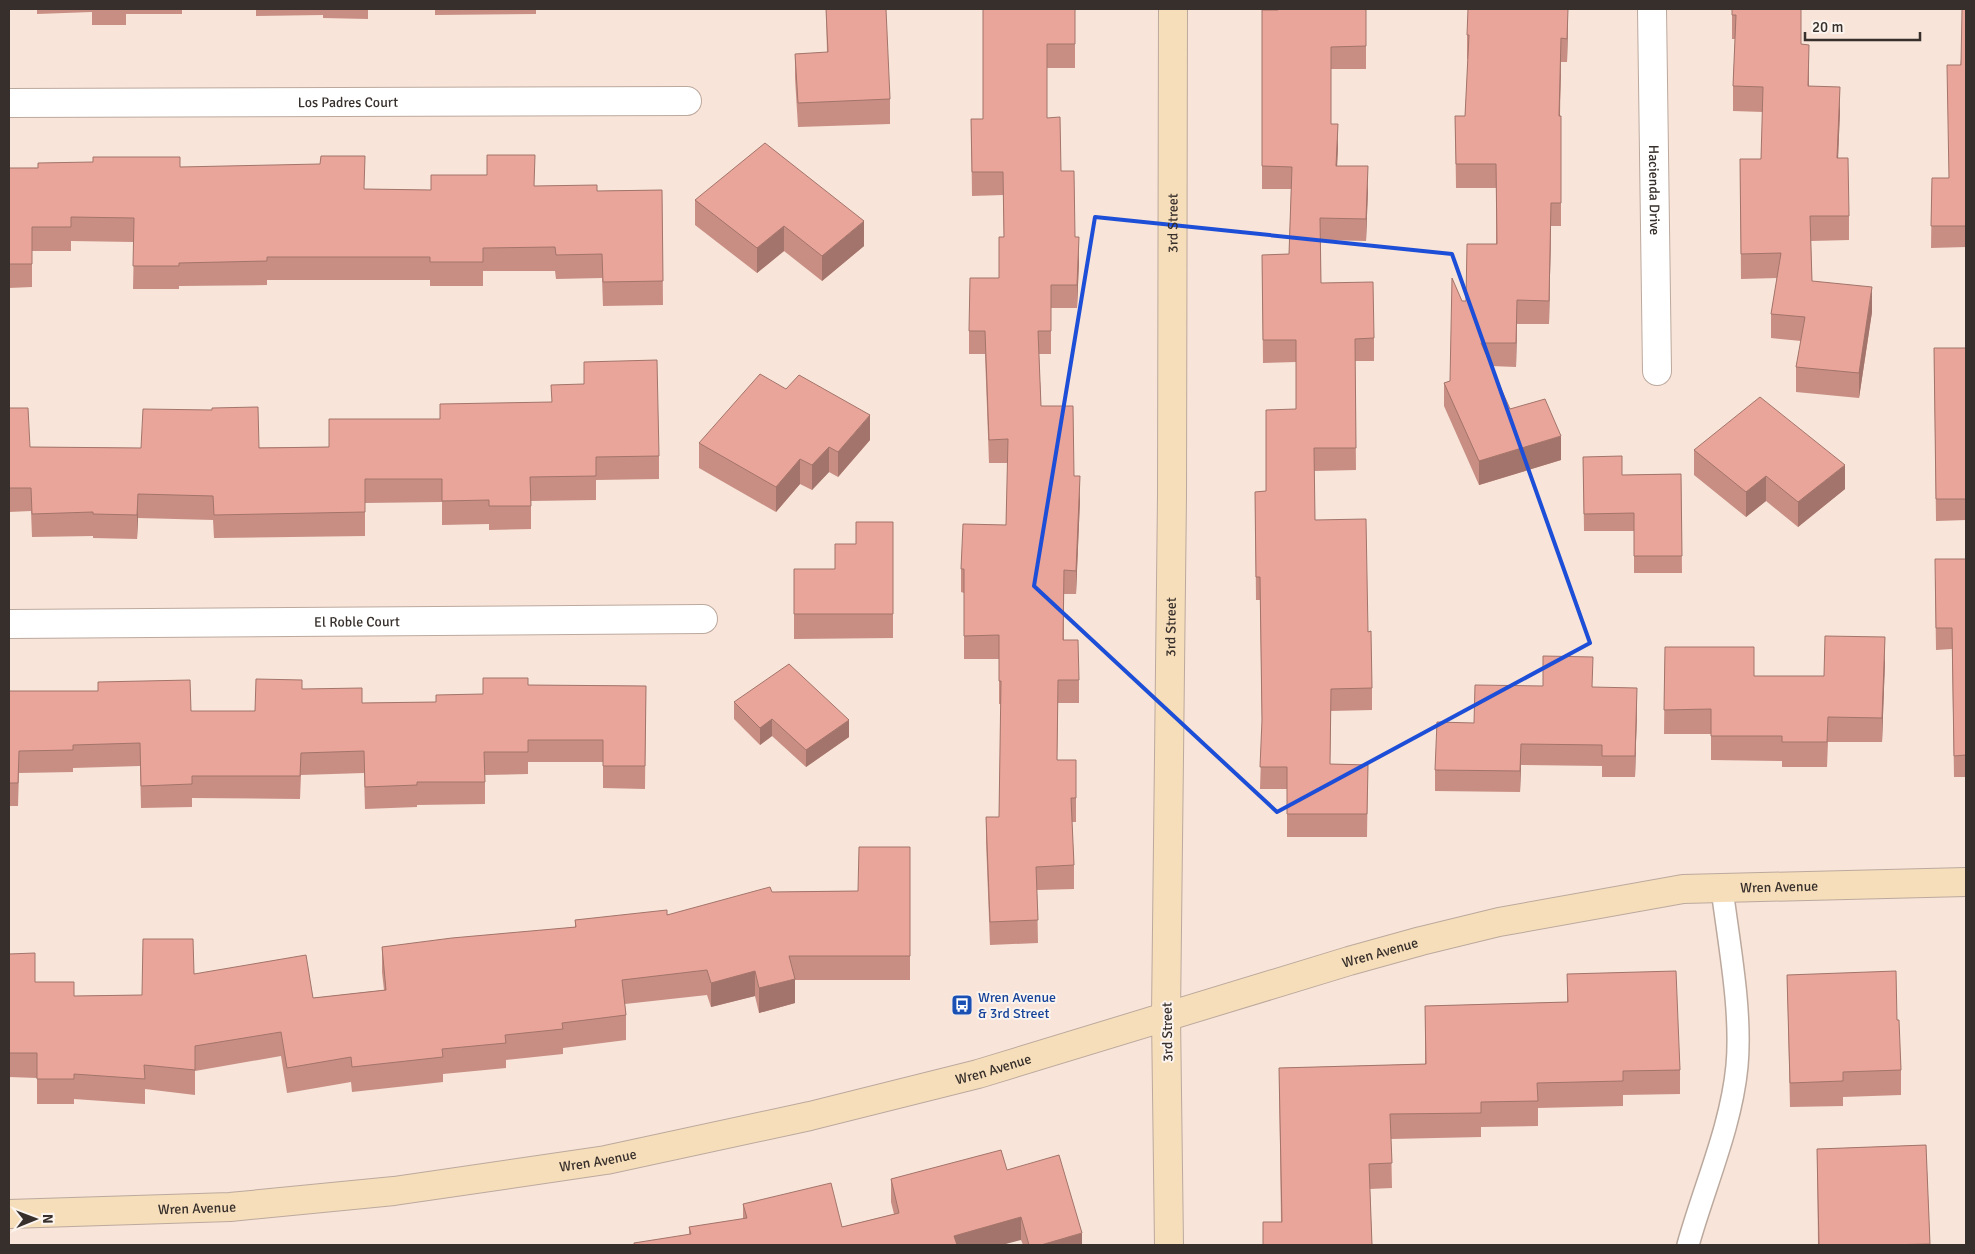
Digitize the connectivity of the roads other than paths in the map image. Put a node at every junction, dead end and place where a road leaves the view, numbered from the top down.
1 (1173, 9) edge
2 (1652, 9) edge
3 (687, 101) dead end
4 (9, 103) edge
5 (1657, 371) dead end
6 (703, 618) dead end
7 (9, 624) edge
8 (1966, 882) edge
9 (1722, 889) junction
10 (1166, 1016) junction
11 (9, 1214) edge
12 (1169, 1245) edge
13 (1688, 1245) edge

1 - 10 street, 3rd Street
2 - 5 street, Hacienda Drive
3 - 4 street, Los Padres Court
6 - 7 street, El Roble Court
8 - 9 street, Wren Avenue
9 - 10 street, Wren Avenue
9 - 13 lane
10 - 11 street, Wren Avenue
10 - 12 street, 3rd Street

